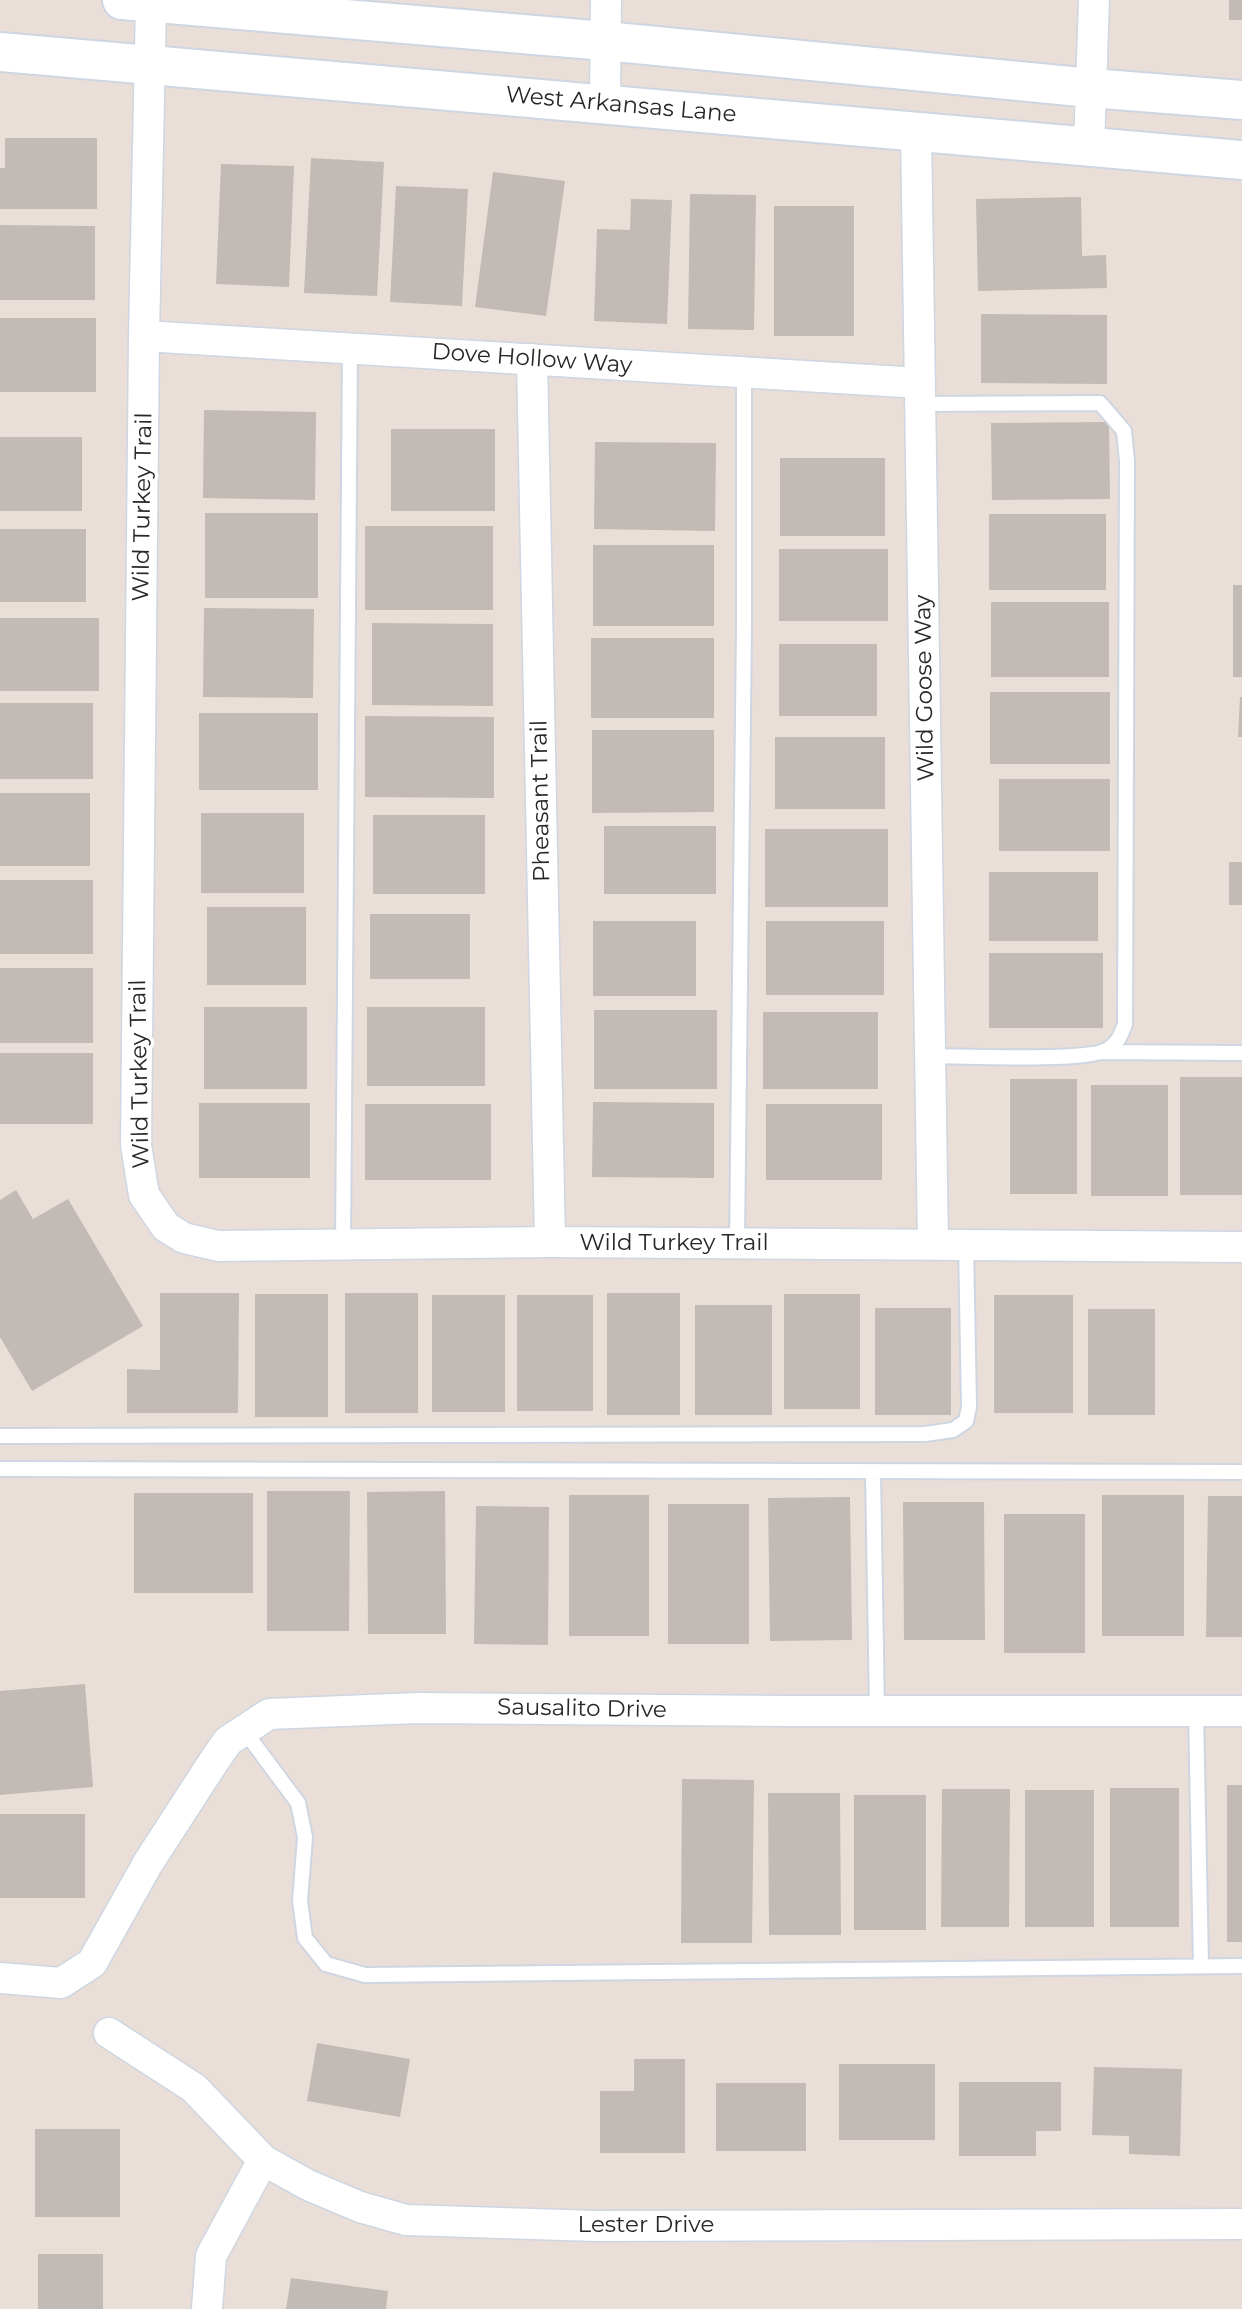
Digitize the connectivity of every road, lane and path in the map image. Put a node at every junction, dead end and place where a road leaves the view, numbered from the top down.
1 (606, 0) edge
2 (1094, 0) edge
3 (137, 1) edge
4 (605, 41) junction
5 (0, 52) edge
6 (149, 65) junction
7 (1091, 88) junction
8 (1242, 100) edge
9 (605, 103) junction
10 (916, 131) junction
11 (1089, 147) junction
12 (1242, 160) edge
13 (144, 336) junction
14 (350, 348) junction
15 (532, 359) junction
16 (744, 372) junction
17 (921, 393) junction
18 (1100, 1052) junction
19 (1242, 1053) edge
20 (930, 1056) junction
21 (550, 1242) junction
22 (737, 1243) junction
23 (343, 1244) junction
24 (933, 1244) junction
25 (966, 1244) junction
26 (1242, 1247) edge
27 (0, 1436) edge
28 (0, 1469) edge
29 (873, 1472) junction
30 (1242, 1472) edge
31 (877, 1711) junction
32 (1242, 1711) edge
33 (1196, 1712) junction
34 (243, 1729) junction
35 (1201, 1966) junction
36 (1242, 1966) edge
37 (0, 1978) edge
38 (109, 2034) dead end
39 (263, 2160) junction
40 (1242, 2224) edge
41 (207, 2309) edge

1 - 4 street
2 - 7 street
3 - 4 main road
3 - 6 street, Wild Turkey Trail
4 - 7 main road
4 - 9 street
5 - 6 main road, West Arkansas Lane
6 - 9 main road, West Arkansas Lane
6 - 13 street, Wild Turkey Trail
7 - 8 main road
7 - 11 street
9 - 10 main road, West Arkansas Lane
10 - 11 main road, West Arkansas Lane
10 - 17 street, Wild Goose Way
11 - 12 main road, West Arkansas Lane
13 - 14 street, Dove Hollow Way
13 - 23 street, Wild Turkey Trail
14 - 15 street, Dove Hollow Way
14 - 23 lane
15 - 16 street, Dove Hollow Way
15 - 21 street, Pheasant Trail
16 - 17 street, Dove Hollow Way
16 - 22 lane
17 - 18 lane
17 - 20 street, Wild Goose Way
18 - 19 lane
18 - 20 lane
20 - 24 street, Wild Goose Way
21 - 22 street, Wild Turkey Trail
21 - 23 street, Wild Turkey Trail
22 - 24 street, Wild Turkey Trail
24 - 25 street, Wild Turkey Trail
25 - 26 street, Wild Turkey Trail
25 - 27 lane
28 - 29 lane
29 - 30 lane
29 - 31 lane
31 - 33 street, Sausalito Drive
31 - 34 street, Sausalito Drive
32 - 33 street, Sausalito Drive
33 - 35 lane
34 - 35 lane
34 - 37 street, Sausalito Drive
35 - 36 lane
38 - 39 street, Lester Drive
39 - 40 street, Lester Drive
39 - 41 street

